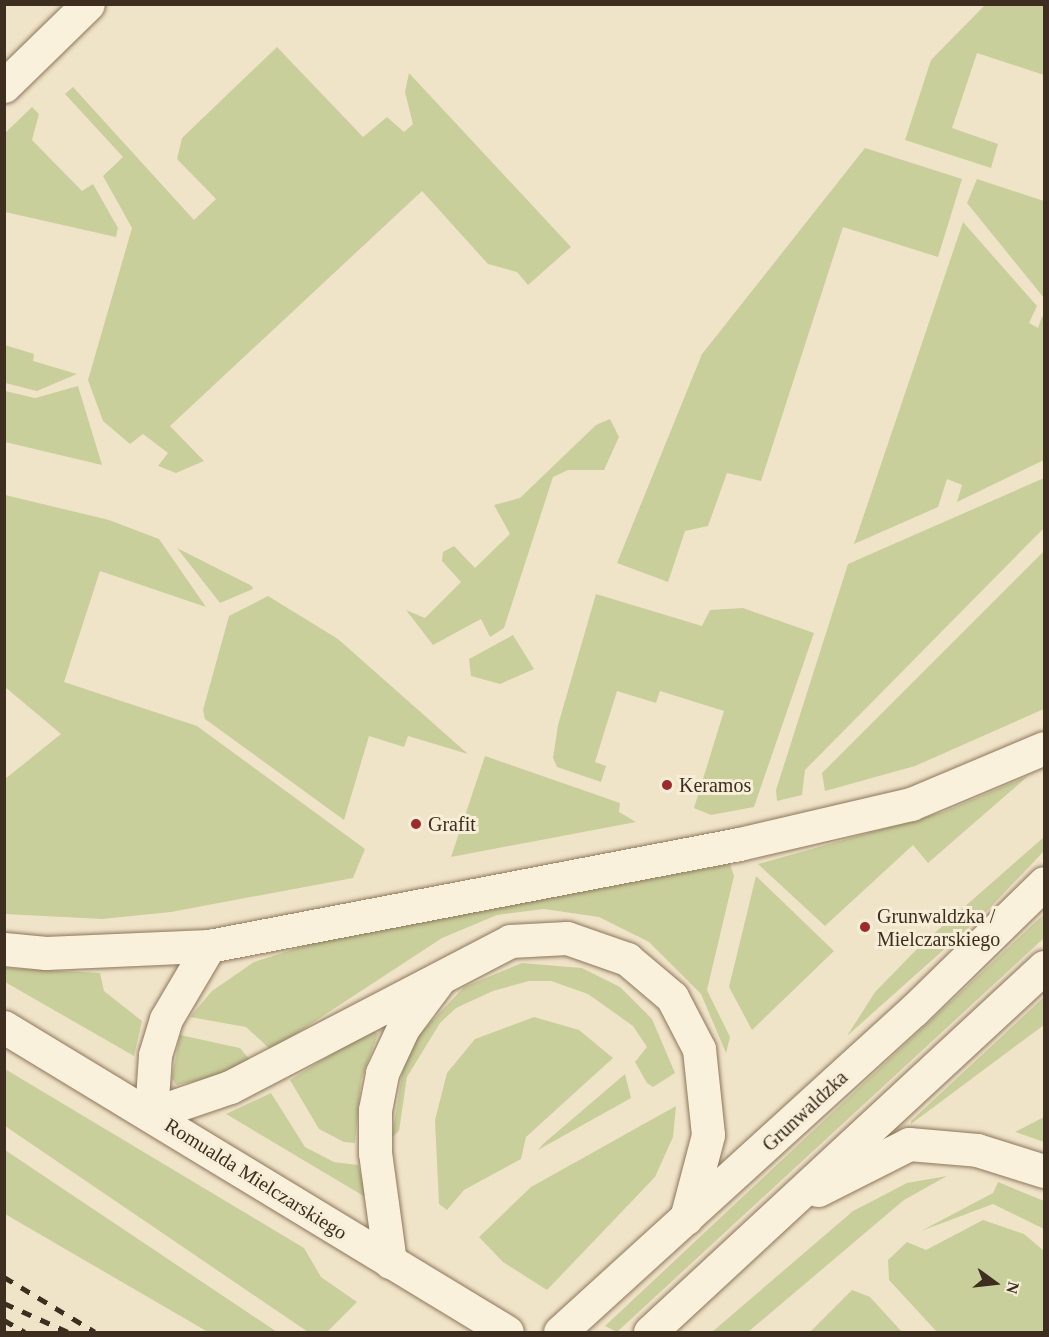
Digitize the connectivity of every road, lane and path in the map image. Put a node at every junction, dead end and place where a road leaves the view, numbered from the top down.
1 (88, 4) edge
2 (4, 86) edge
3 (1044, 748) edge
4 (1044, 883) edge
5 (209, 946) junction
6 (4, 949) edge
7 (1044, 967) edge
8 (444, 973) junction
9 (4, 1027) edge
10 (151, 1114) junction
11 (1044, 1171) edge
12 (781, 1210) junction
13 (686, 1218) junction
14 (390, 1262) junction
15 (507, 1332) edge
16 (560, 1332) edge
17 (650, 1332) edge

1 - 2 main road
3 - 5 main road
4 - 13 main road, Grunwaldzka
5 - 6 main road
5 - 10 main road
7 - 12 main road
8 - 10 main road
8 - 13 main road
8 - 14 main road
9 - 10 main road, Romualda Mielczarskiego
10 - 14 main road, Romualda Mielczarskiego
11 - 12 main road
12 - 17 main road
13 - 16 main road, Grunwaldzka
14 - 15 main road, Romualda Mielczarskiego

